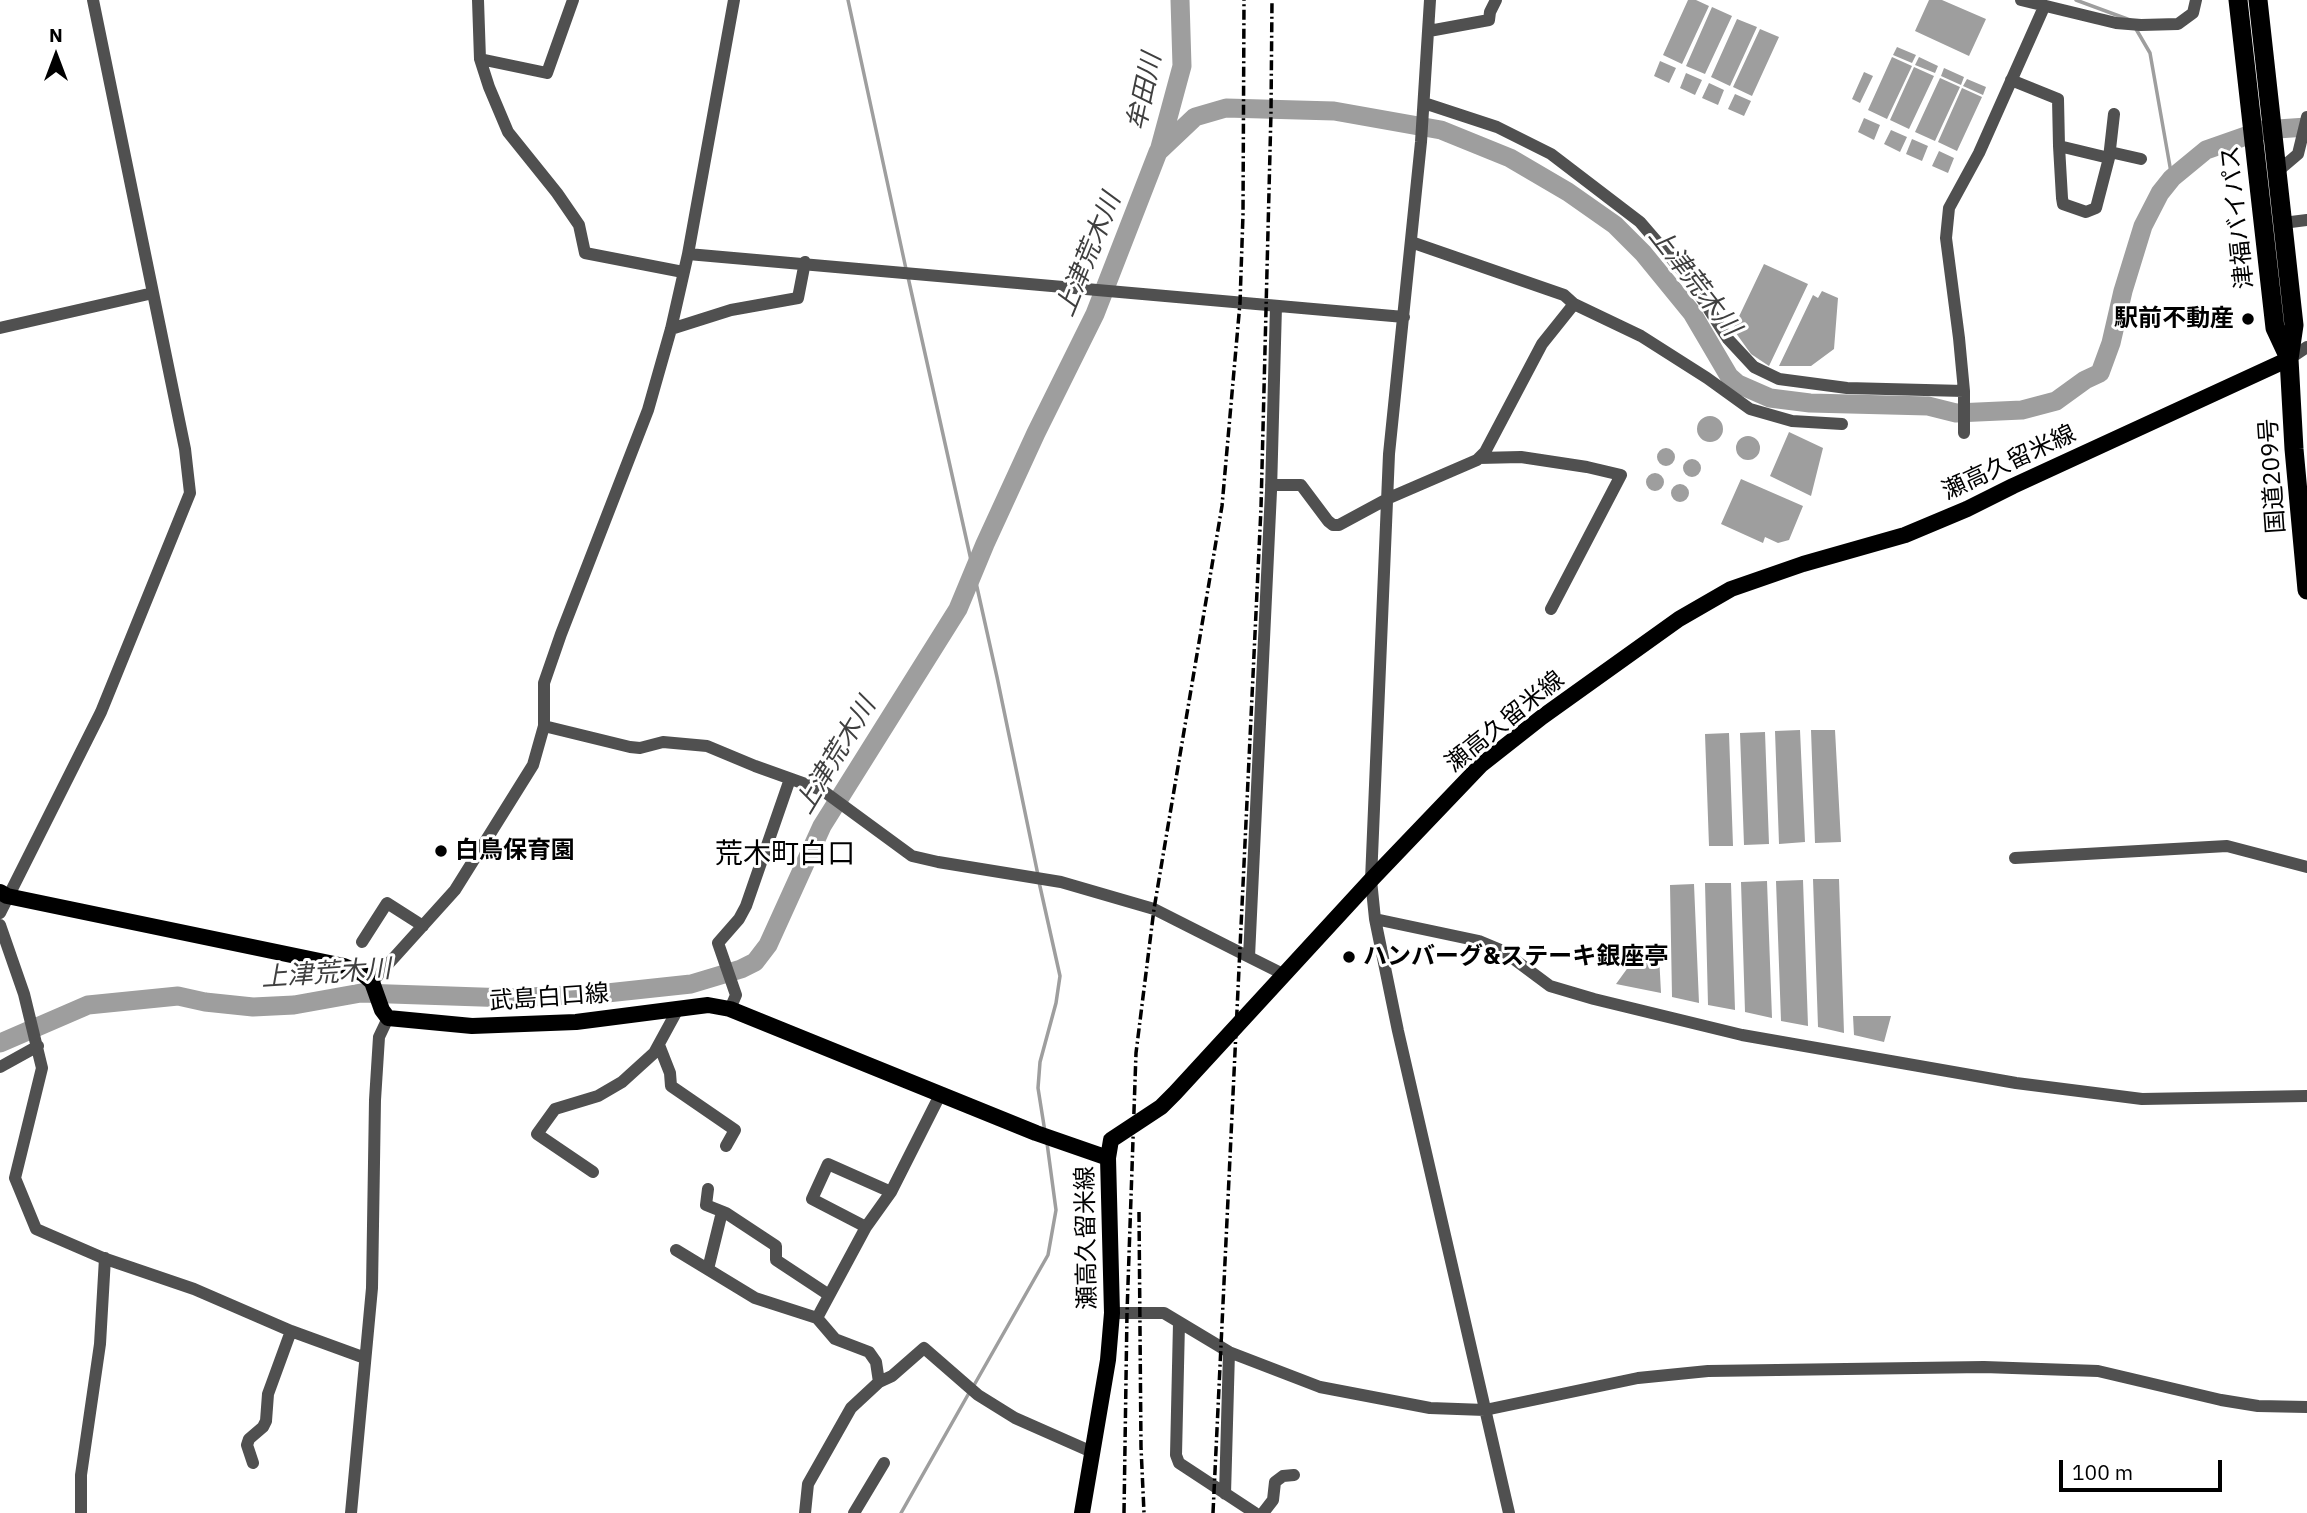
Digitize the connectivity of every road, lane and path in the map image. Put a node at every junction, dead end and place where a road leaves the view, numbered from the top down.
1 (93, 0) edge
2 (478, 0) edge
3 (573, 0) edge
4 (734, 0) edge
5 (1430, 0) edge
6 (1496, 0) edge
7 (2021, 0) edge
8 (2196, 0) edge
9 (2238, 0) edge
10 (2258, 0) edge
11 (2044, 7) junction
12 (1429, 31) junction
13 (480, 59) junction
14 (2011, 80) junction
15 (1424, 103) junction
16 (2114, 114) dead end
17 (2307, 117) edge
18 (2059, 146) junction
19 (2110, 155) junction
20 (2141, 159) dead end
21 (2268, 173) junction
22 (2307, 219) edge
23 (2283, 223) junction
24 (1411, 242) junction
25 (688, 254) junction
26 (805, 262) junction
27 (682, 272) junction
28 (153, 293) junction
29 (1574, 304) junction
30 (1276, 306) junction
31 (1404, 317) junction
32 (0, 328) edge
33 (671, 329) junction
34 (2307, 347) edge
35 (2298, 357) edge
36 (1964, 391) junction
37 (1842, 424) dead end
38 (1964, 433) dead end
39 (1479, 458) junction
40 (1271, 485) junction
41 (1387, 499) junction
42 (2307, 590) edge
43 (1551, 609) dead end
44 (544, 726) junction
45 (790, 779) junction
46 (2015, 858) dead end
47 (2307, 867) edge
48 (1371, 880) junction
49 (4, 894) edge
50 (0, 913) edge
51 (1375, 919) junction
52 (0, 925) edge
53 (423, 926) junction
54 (362, 942) dead end
55 (1249, 957) junction
56 (1285, 975) junction
57 (372, 982) junction
58 (733, 1002) junction
59 (678, 1009) junction
60 (385, 1014) junction
61 (37, 1042) junction
62 (659, 1045) junction
63 (0, 1067) edge
64 (940, 1093) junction
65 (2307, 1096) edge
66 (726, 1146) dead end
67 (1108, 1158) junction
68 (593, 1172) dead end
69 (708, 1189) dead end
70 (891, 1192) junction
71 (722, 1212) junction
72 (866, 1227) junction
73 (676, 1250) dead end
74 (105, 1258) junction
75 (708, 1269) junction
76 (829, 1295) junction
77 (1111, 1313) junction
78 (817, 1318) junction
79 (1179, 1323) junction
80 (291, 1331) junction
81 (1229, 1352) junction
82 (365, 1357) junction
83 (879, 1382) junction
84 (2307, 1407) edge
85 (1485, 1410) junction
86 (1092, 1452) junction
87 (253, 1463) dead end
88 (884, 1463) dead end
89 (1294, 1475) dead end
90 (1225, 1494) junction
91 (80, 1513) edge
92 (351, 1513) edge
93 (805, 1513) edge
94 (854, 1513) edge
95 (1082, 1513) edge
96 (1255, 1513) edge
97 (1263, 1513) edge
98 (1509, 1513) edge

1 - 28 street
2 - 13 street
3 - 13 street
4 - 25 street
5 - 12 street
6 - 12 street
7 - 11 street
8 - 11 street
9 - 21 highway, 津福バイパス
10 - 21 highway, 津福バイパス
11 - 14 street
12 - 15 street
13 - 27 street
14 - 18 street
14 - 36 street
15 - 24 street
15 - 36 street
16 - 19 street
17 - 21 street
18 - 19 street
18 - 19 street
19 - 20 street
21 - 23 highway, 津福バイパス
21 - 35 highway, 津福バイパス
22 - 23 street
23 - 35 highway, 津福バイパス
24 - 29 street
24 - 31 street
25 - 26 street
25 - 27 street
26 - 30 street
26 - 33 street
27 - 33 street
28 - 32 street
28 - 49 street
29 - 37 street
29 - 39 street
30 - 31 street
30 - 40 street
31 - 41 street
33 - 44 street
34 - 35 street
35 - 42 highway, 国道209号
35 - 48 main road, 瀬高久留米線
36 - 38 street
39 - 41 street
39 - 43 street
40 - 41 street
40 - 55 street
41 - 48 street
44 - 45 street
44 - 53 street
45 - 55 street
45 - 58 street
46 - 47 street
48 - 51 street
48 - 56 main road, 瀬高久留米線
49 - 50 street
49 - 57 main road
51 - 65 street
51 - 85 street
52 - 61 street
53 - 54 street
53 - 57 street
55 - 56 street
56 - 67 main road, 瀬高久留米線
57 - 60 main road
58 - 59 main road, 武島白口線
58 - 64 main road, 武島白口線
59 - 60 main road, 武島白口線
59 - 62 street
60 - 82 street
61 - 63 street
61 - 74 street
62 - 66 street
62 - 68 street
64 - 67 main road, 武島白口線
64 - 70 street
67 - 77 main road, 瀬高久留米線
69 - 71 street
70 - 72 street
70 - 72 street
71 - 75 street
71 - 76 street
72 - 76 street
73 - 75 street
74 - 80 street
74 - 91 street
75 - 78 street
76 - 78 street
77 - 79 street
77 - 86 main road, 瀬高久留米線
78 - 83 street
79 - 81 street
79 - 90 street
80 - 82 street
80 - 87 street
81 - 85 street
81 - 90 street
82 - 92 street
83 - 86 street
83 - 93 street
84 - 85 street
85 - 98 street
86 - 95 main road, 瀬高久留米線
88 - 94 street
89 - 97 street
90 - 96 street

